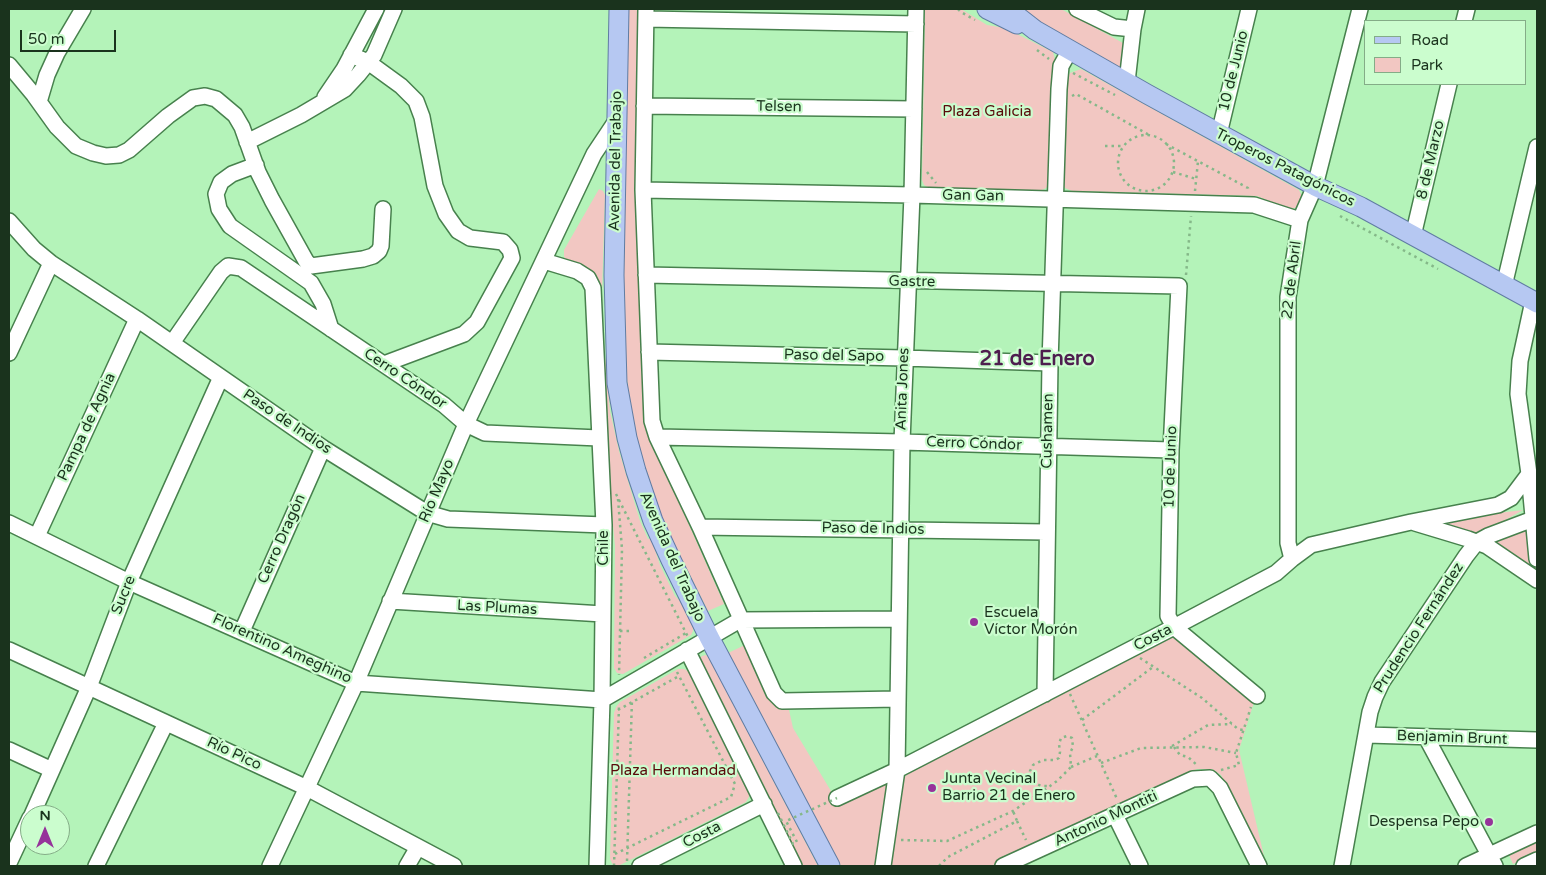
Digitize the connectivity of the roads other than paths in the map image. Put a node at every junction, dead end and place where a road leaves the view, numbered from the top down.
1 (83, 9) edge
2 (376, 9) edge
3 (394, 9) edge
4 (619, 9) edge
5 (987, 9) edge
6 (1008, 9) edge
7 (1077, 9) edge
8 (1137, 9) edge
9 (1249, 9) edge
10 (1360, 9) edge
11 (646, 14) edge
12 (916, 16) edge
13 (1133, 29) junction
14 (1035, 30) junction
15 (1070, 50) junction
16 (351, 55) junction
17 (368, 62) junction
18 (9, 65) edge
19 (1127, 82) junction
20 (1449, 85) edge
21 (39, 102) junction
22 (319, 104) junction
23 (644, 106) junction
24 (914, 108) junction
25 (616, 121) junction
26 (1219, 134) junction
27 (247, 142) junction
28 (1537, 147) edge
29 (256, 165) junction
30 (1315, 186) junction
31 (643, 190) junction
32 (912, 195) junction
33 (1055, 198) junction
34 (383, 209) dead end
35 (1300, 220) junction
36 (9, 221) edge
37 (1412, 236) junction
38 (544, 261) junction
39 (51, 263) junction
40 (646, 275) junction
41 (908, 282) junction
42 (1053, 284) junction
43 (1179, 286) joint
44 (1504, 286) junction
45 (1535, 302) edge
46 (137, 319) junction
47 (331, 329) junction
48 (172, 343) junction
49 (649, 352) junction
50 (9, 353) edge
51 (904, 358) junction
52 (1050, 363) junction
53 (384, 364) junction
54 (221, 377) junction
55 (466, 424) junction
56 (657, 437) junction
57 (599, 438) junction
58 (902, 442) junction
59 (1048, 446) junction
60 (323, 448) junction
61 (1172, 450) junction
62 (1529, 474) junction
63 (427, 513) junction
64 (1533, 519) junction
65 (1411, 522) junction
66 (9, 523) edge
67 (604, 525) junction
68 (700, 527) junction
69 (900, 529) junction
70 (1046, 532) junction
71 (37, 536) junction
72 (1477, 542) junction
73 (1292, 559) junction
74 (1537, 559) edge
75 (1537, 580) edge
76 (129, 582) junction
77 (390, 601) junction
78 (603, 614) junction
79 (898, 619) junction
80 (740, 620) junction
81 (1174, 627) junction
82 (242, 631) junction
83 (709, 637) junction
84 (9, 650) edge
85 (687, 650) junction
86 (356, 683) junction
87 (89, 687) junction
88 (1045, 694) junction
89 (1256, 695) road end
90 (898, 699) junction
91 (602, 700) junction
92 (166, 723) junction
93 (1366, 735) junction
94 (1426, 737) junction
95 (1537, 740) edge
96 (9, 750) edge
97 (52, 770) junction
98 (897, 770) junction
99 (307, 788) junction
100 (837, 798) road end
101 (764, 804) junction
102 (36, 805) edge
103 (1117, 810) junction
104 (15, 832) edge
105 (1537, 833) edge
106 (418, 847) junction
107 (1026, 859) edge
108 (1537, 860) edge
109 (1492, 861) edge
110 (9, 863) edge
111 (597, 865) edge
112 (96, 866) edge
113 (270, 866) edge
114 (407, 866) edge
115 (454, 866) edge
116 (640, 866) edge
117 (794, 866) edge
118 (830, 866) edge
119 (883, 866) edge
120 (1004, 866) edge
121 (1140, 866) edge
122 (1258, 866) edge
123 (1342, 866) edge
124 (1466, 866) edge
125 (1524, 866) edge

1 - 21 street
2 - 16 street
3 - 17 street
4 - 25 main road, Avenida del Trabajo
5 - 14 main road, Troperos Patagónicos
6 - 14 main road, Troperos Patagónicos
7 - 13 street
8 - 13 street
9 - 26 street, 10 de Junio
10 - 30 street, 22 de Abril
11 - 12 street
11 - 23 street, Avenida del Trabajo
12 - 24 street, Anita Jones
13 - 19 street
14 - 15 main road, Troperos Patagónicos
15 - 19 main road, Troperos Patagónicos
15 - 33 street, Cushamen
16 - 17 street
16 - 22 street
17 - 22 street
17 - 53 street
18 - 21 street
19 - 26 main road, Troperos Patagónicos
20 - 37 street, 8 de Marzo
21 - 27 street
22 - 27 street
23 - 24 street, Telsen
23 - 31 street, Avenida del Trabajo
24 - 32 street, Anita Jones
25 - 38 street, Río Mayo
25 - 83 main road, Avenida del Trabajo
26 - 30 main road, Troperos Patagónicos
27 - 29 street
28 - 44 street
29 - 34 street
29 - 47 street
30 - 35 street, 22 de Abril
30 - 37 main road, Troperos Patagónicos
31 - 32 street, Gan Gan
31 - 40 street, Avenida del Trabajo
32 - 33 street, Gan Gan
32 - 41 street, Anita Jones
33 - 35 street, Gan Gan
33 - 42 street, Cushamen
35 - 73 street, 22 de Abril
36 - 39 street, Paso de Indios
37 - 44 main road, Troperos Patagónicos
38 - 55 street, Río Mayo
38 - 57 street, Chile
39 - 46 street, Paso de Indios
39 - 50 street
40 - 41 street, Gastre
40 - 49 street, Avenida del Trabajo
41 - 42 street, Gastre
41 - 51 street, Anita Jones
42 - 43 street, Gastre
42 - 52 street, Cushamen
43 - 61 street, 10 de Junio
44 - 45 main road, Troperos Patagónicos
45 - 62 street
46 - 48 street, Paso de Indios
46 - 71 street, Pampa de Agnia
47 - 48 street, Cerro Cóndor
47 - 53 street, Cerro Cóndor
48 - 54 street, Paso de Indios
49 - 51 street, Paso del Sapo
49 - 56 street, Avenida del Trabajo
51 - 52 street, Paso del Sapo
51 - 58 street, Anita Jones
52 - 59 street, Cushamen
53 - 55 street, Cerro Cóndor
54 - 60 street, Paso de Indios
54 - 76 street, Sucre
55 - 57 street, Cerro Cóndor
55 - 63 street, Río Mayo
56 - 58 street, Cerro Cóndor
56 - 68 street, Avenida del Trabajo
57 - 67 street, Chile
58 - 59 street, Cerro Cóndor
58 - 69 street, Anita Jones
59 - 61 street, Cerro Cóndor
59 - 70 street, Cushamen
60 - 63 street, Paso de Indios
60 - 82 street, Cerro Dragón
61 - 81 street, 10 de Junio
62 - 64 street
62 - 65 street, Costa
63 - 67 street, Paso de Indios
63 - 77 street, Río Mayo
64 - 72 street, Prudencio Fernández
64 - 74 street
65 - 72 street, Costa
65 - 73 street, Costa
66 - 71 street, Florentino Ameghino
67 - 78 street, Chile
68 - 69 street, Paso de Indios
68 - 80 street, Avenida del Trabajo
69 - 70 street, Paso de Indios
69 - 79 street, Anita Jones
70 - 88 street, Cushamen
71 - 76 street, Florentino Ameghino
72 - 75 street, Costa
72 - 93 street, Prudencio Fernández
73 - 81 street, Costa
76 - 82 street, Florentino Ameghino
76 - 87 street, Sucre
77 - 78 street, Las Plumas
77 - 86 street, Río Mayo
78 - 91 street, Chile
79 - 80 street
79 - 90 street, Anita Jones
80 - 83 street
80 - 90 street, Avenida del Trabajo
81 - 88 street, Costa
81 - 89 street
82 - 86 street, Florentino Ameghino
83 - 85 street
83 - 118 main road, Avenida del Trabajo
84 - 87 street, Río Pico
85 - 91 street
85 - 101 street
86 - 91 street, Florentino Ameghino
86 - 99 street, Río Mayo
87 - 92 street, Río Pico
87 - 97 street, Sucre
88 - 98 street, Costa
90 - 98 street, Anita Jones
91 - 111 street, Chile
92 - 99 street, Río Pico
92 - 112 street
93 - 94 street, Benjamin Brunt
93 - 123 street, Prudencio Fernández
94 - 95 street, Benjamin Brunt
94 - 109 street
96 - 97 street
97 - 102 street, Sucre
98 - 100 street, Costa
98 - 119 street
99 - 106 street, Río Pico
99 - 113 street, Río Mayo
101 - 116 street, Costa
101 - 117 street
103 - 107 street, Antonio Montiti
103 - 121 street
103 - 122 street, Antonio Montiti
104 - 110 street, Sucre
105 - 109 street
106 - 114 street
106 - 115 street, Río Pico
107 - 120 street, Antonio Montiti
108 - 125 street
109 - 124 street

